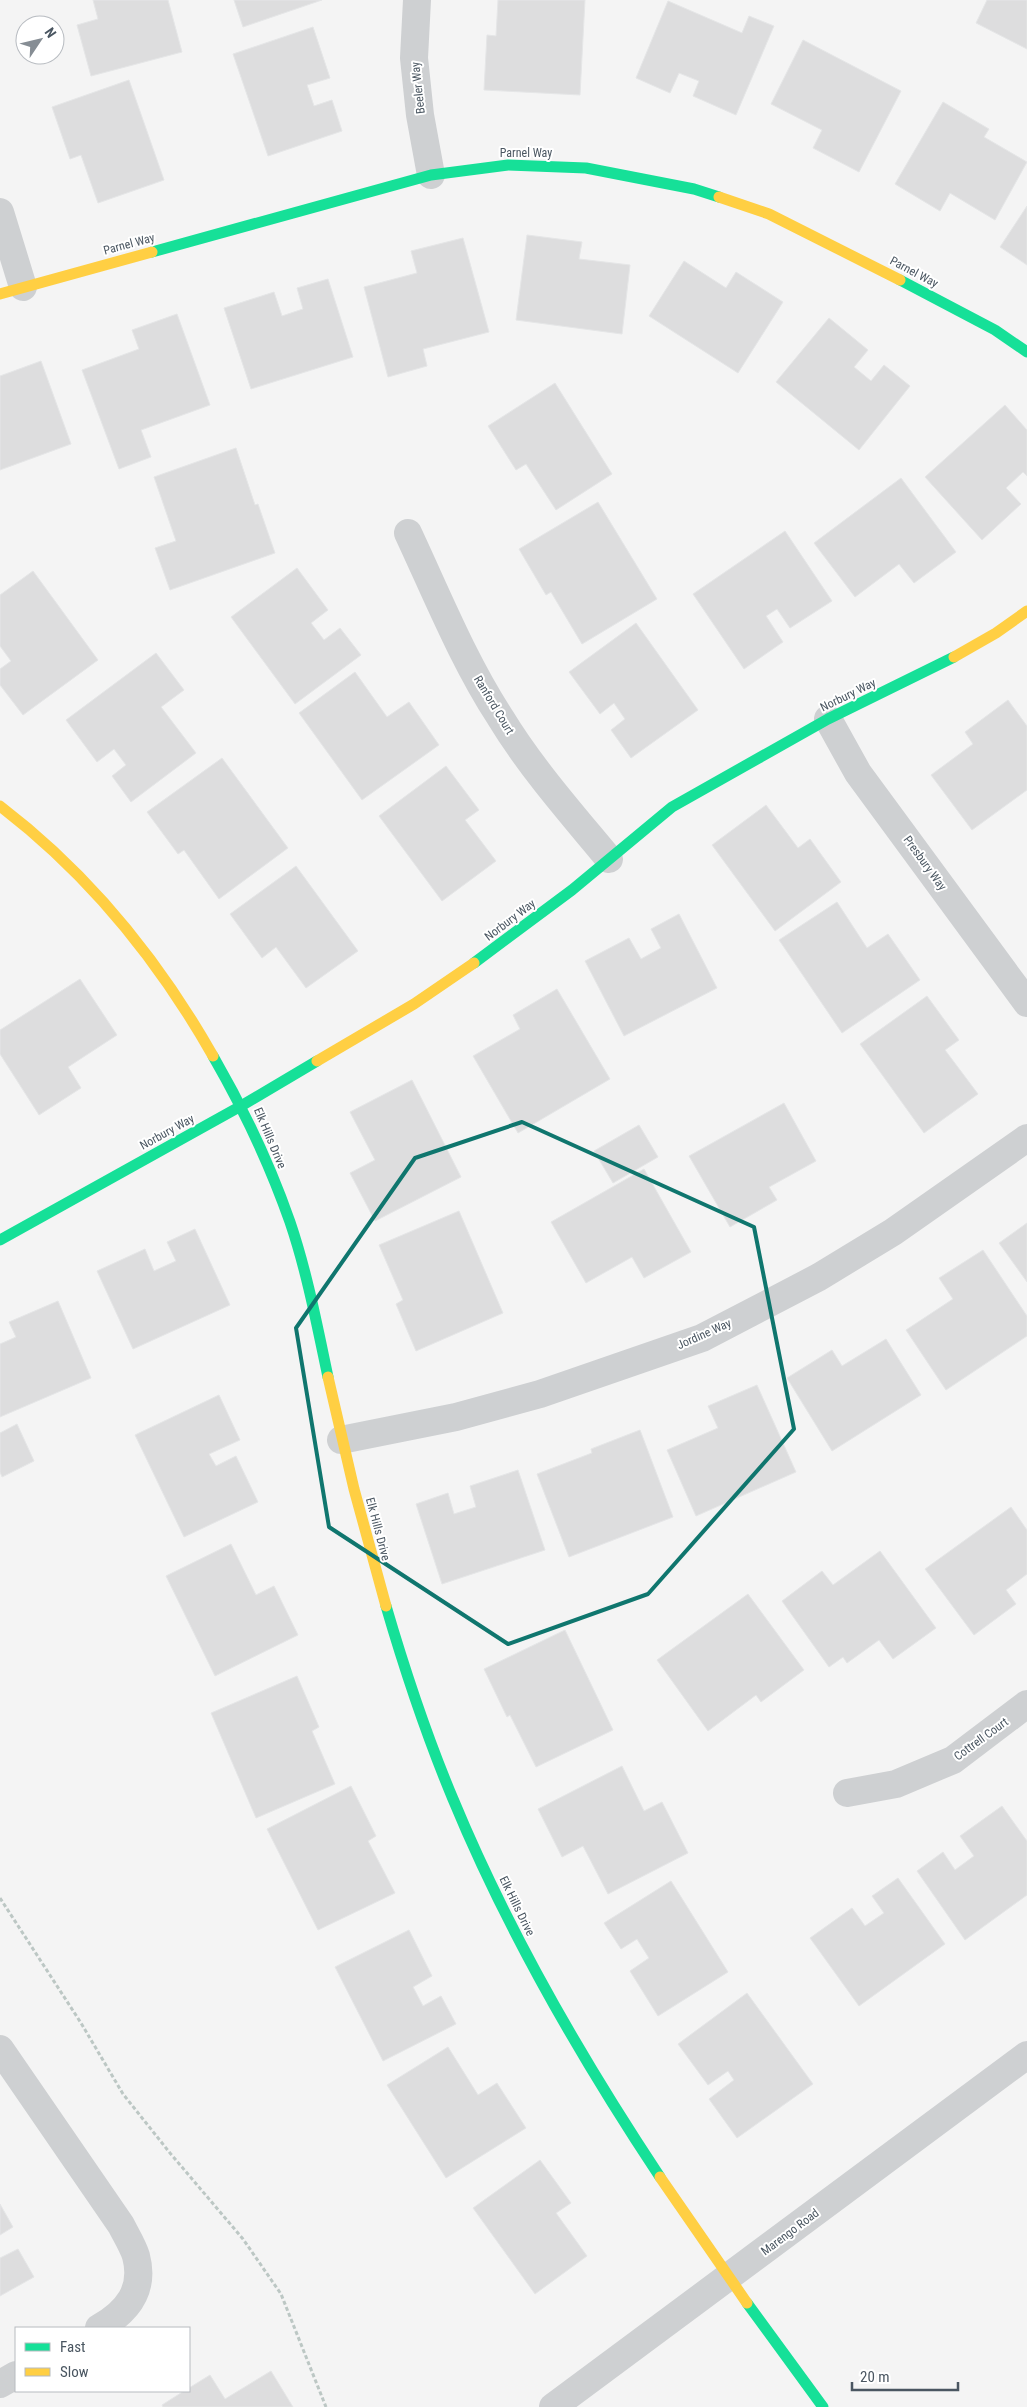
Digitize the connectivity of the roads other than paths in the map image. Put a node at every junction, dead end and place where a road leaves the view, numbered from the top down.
1 (417, 0) edge
2 (432, 175) junction
3 (0, 212) edge
4 (11, 290) edge
5 (1027, 352) edge
6 (408, 533) dead end
7 (1027, 611) edge
8 (828, 719) junction
9 (0, 806) edge
10 (609, 859) junction
11 (1027, 1003) edge
12 (241, 1106) junction
13 (1027, 1138) edge
14 (0, 1240) edge
15 (341, 1440) junction
16 (1027, 1704) edge
17 (847, 1793) dead end
18 (0, 2050) edge
19 (1027, 2056) edge
20 (728, 2278) junction
21 (100, 2327) edge
22 (15, 2376) edge
23 (0, 2384) edge
24 (553, 2407) edge
25 (823, 2407) edge

1 - 2 street, Beeler Way
2 - 4 street, Parnel Way
2 - 5 street, Parnel Way
3 - 4 street
6 - 10 street, Ranford Court
7 - 8 street, Norbury Way
8 - 10 street, Norbury Way
8 - 11 street, Presbury Way
9 - 12 street, Elk Hills Drive
10 - 12 street, Norbury Way
12 - 14 street, Norbury Way
12 - 15 street, Elk Hills Drive
13 - 15 street, Jordine Way
15 - 20 street, Elk Hills Drive
16 - 17 street, Cottrell Court
18 - 21 street
19 - 20 street, Marengo Road
20 - 24 street, Marengo Road
20 - 25 street, Elk Hills Drive
22 - 23 street

